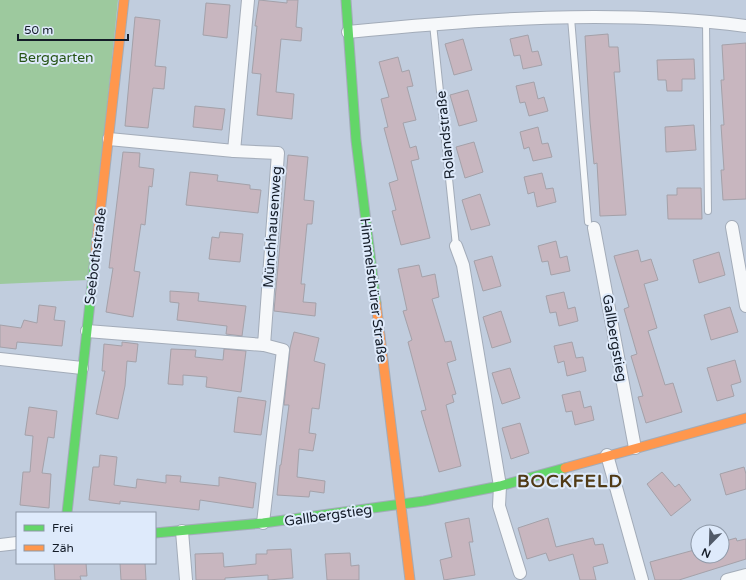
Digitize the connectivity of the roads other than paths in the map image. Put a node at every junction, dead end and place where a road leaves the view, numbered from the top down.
1 (124, 0) edge
2 (248, 0) edge
3 (346, 0) edge
4 (571, 18) junction
5 (706, 20) junction
6 (433, 24) junction
7 (746, 26) edge
8 (348, 32) junction
9 (109, 139) junction
10 (234, 151) junction
11 (708, 211) dead end
12 (591, 225) joint
13 (732, 227) dead end
14 (456, 246) joint
15 (746, 306) edge
16 (87, 331) junction
17 (264, 345) junction
18 (0, 359) edge
19 (82, 368) junction
20 (745, 421) edge
21 (635, 448) junction
22 (607, 456) junction
23 (500, 486) junction
24 (400, 504) junction
25 (67, 512) edge
26 (263, 523) junction
27 (182, 531) junction
28 (156, 533) edge
29 (16, 543) edge
30 (0, 545) edge
31 (520, 573) dead end
32 (746, 575) edge
33 (186, 580) edge
34 (410, 580) edge
35 (642, 580) edge
36 (727, 580) edge

1 - 9 street, Seebothstraße
2 - 10 street
3 - 8 street, Himmelsthürer Straße
4 - 5 street
4 - 6 street
4 - 12 lane
5 - 7 street
5 - 11 lane
6 - 8 street
6 - 14 lane, Rolandstraße
8 - 24 street, Himmelsthürer Straße
9 - 10 street, Münchhausenweg
9 - 16 street, Seebothstraße
10 - 17 street, Münchhausenweg
12 - 21 street, Gallbergstieg
13 - 15 street
14 - 23 street
16 - 17 street
16 - 19 street, Seebothstraße
17 - 26 street
18 - 19 street
19 - 25 street, Seebothstraße
20 - 21 street, Gallbergstieg
21 - 22 street, Gallbergstieg
22 - 23 street, Gallbergstieg
22 - 35 street
23 - 24 street, Gallbergstieg
23 - 31 street
24 - 26 street, Gallbergstieg
24 - 34 street, Himmelsthürer Straße
26 - 27 street, Gallbergstieg
27 - 28 street, Gallbergstieg
27 - 33 street
29 - 30 street
32 - 36 street

